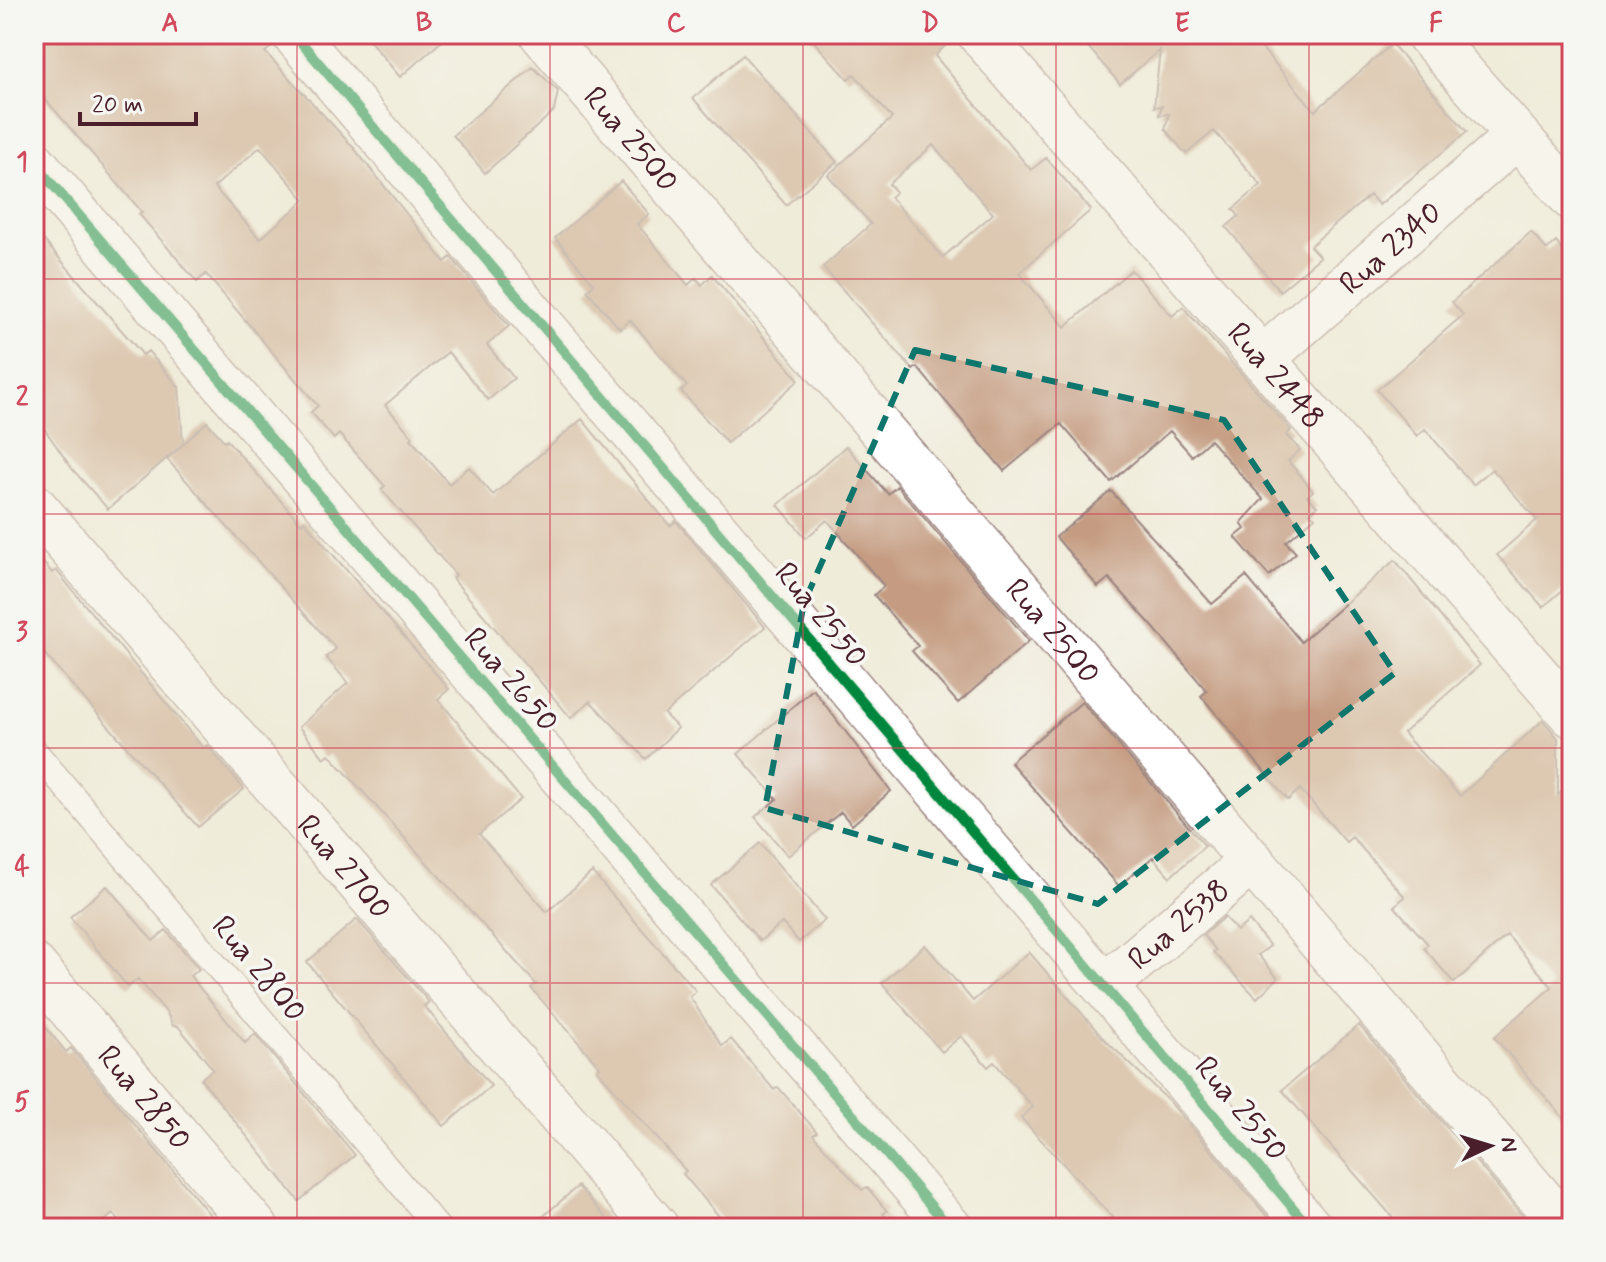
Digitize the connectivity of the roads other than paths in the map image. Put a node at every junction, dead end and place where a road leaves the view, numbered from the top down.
1 (294, 34) edge
2 (542, 34) edge
3 (980, 34) edge
4 (1428, 34) edge
5 (1517, 136) junction
6 (34, 163) edge
7 (1572, 198) edge
8 (1262, 359) junction
9 (34, 506) edge
10 (1572, 715) edge
11 (34, 750) edge
12 (1252, 861) junction
13 (34, 966) edge
14 (1105, 986) junction
15 (256, 1228) edge
16 (438, 1228) edge
17 (657, 1228) edge
18 (950, 1228) edge
19 (1310, 1228) edge
20 (1566, 1228) edge

1 - 14 street, Rua 2550
2 - 12 street, Rua 2500
3 - 8 street, Rua 2448
4 - 5 street
5 - 7 street
5 - 8 street, Rua 2340
6 - 18 street, Rua 2650
8 - 10 street, Rua 2448
9 - 17 street, Rua 2700
11 - 16 lane, Rua 2800
12 - 14 street, Rua 2538
12 - 20 street, Rua 2500
13 - 15 street, Rua 2850
14 - 19 street, Rua 2550

